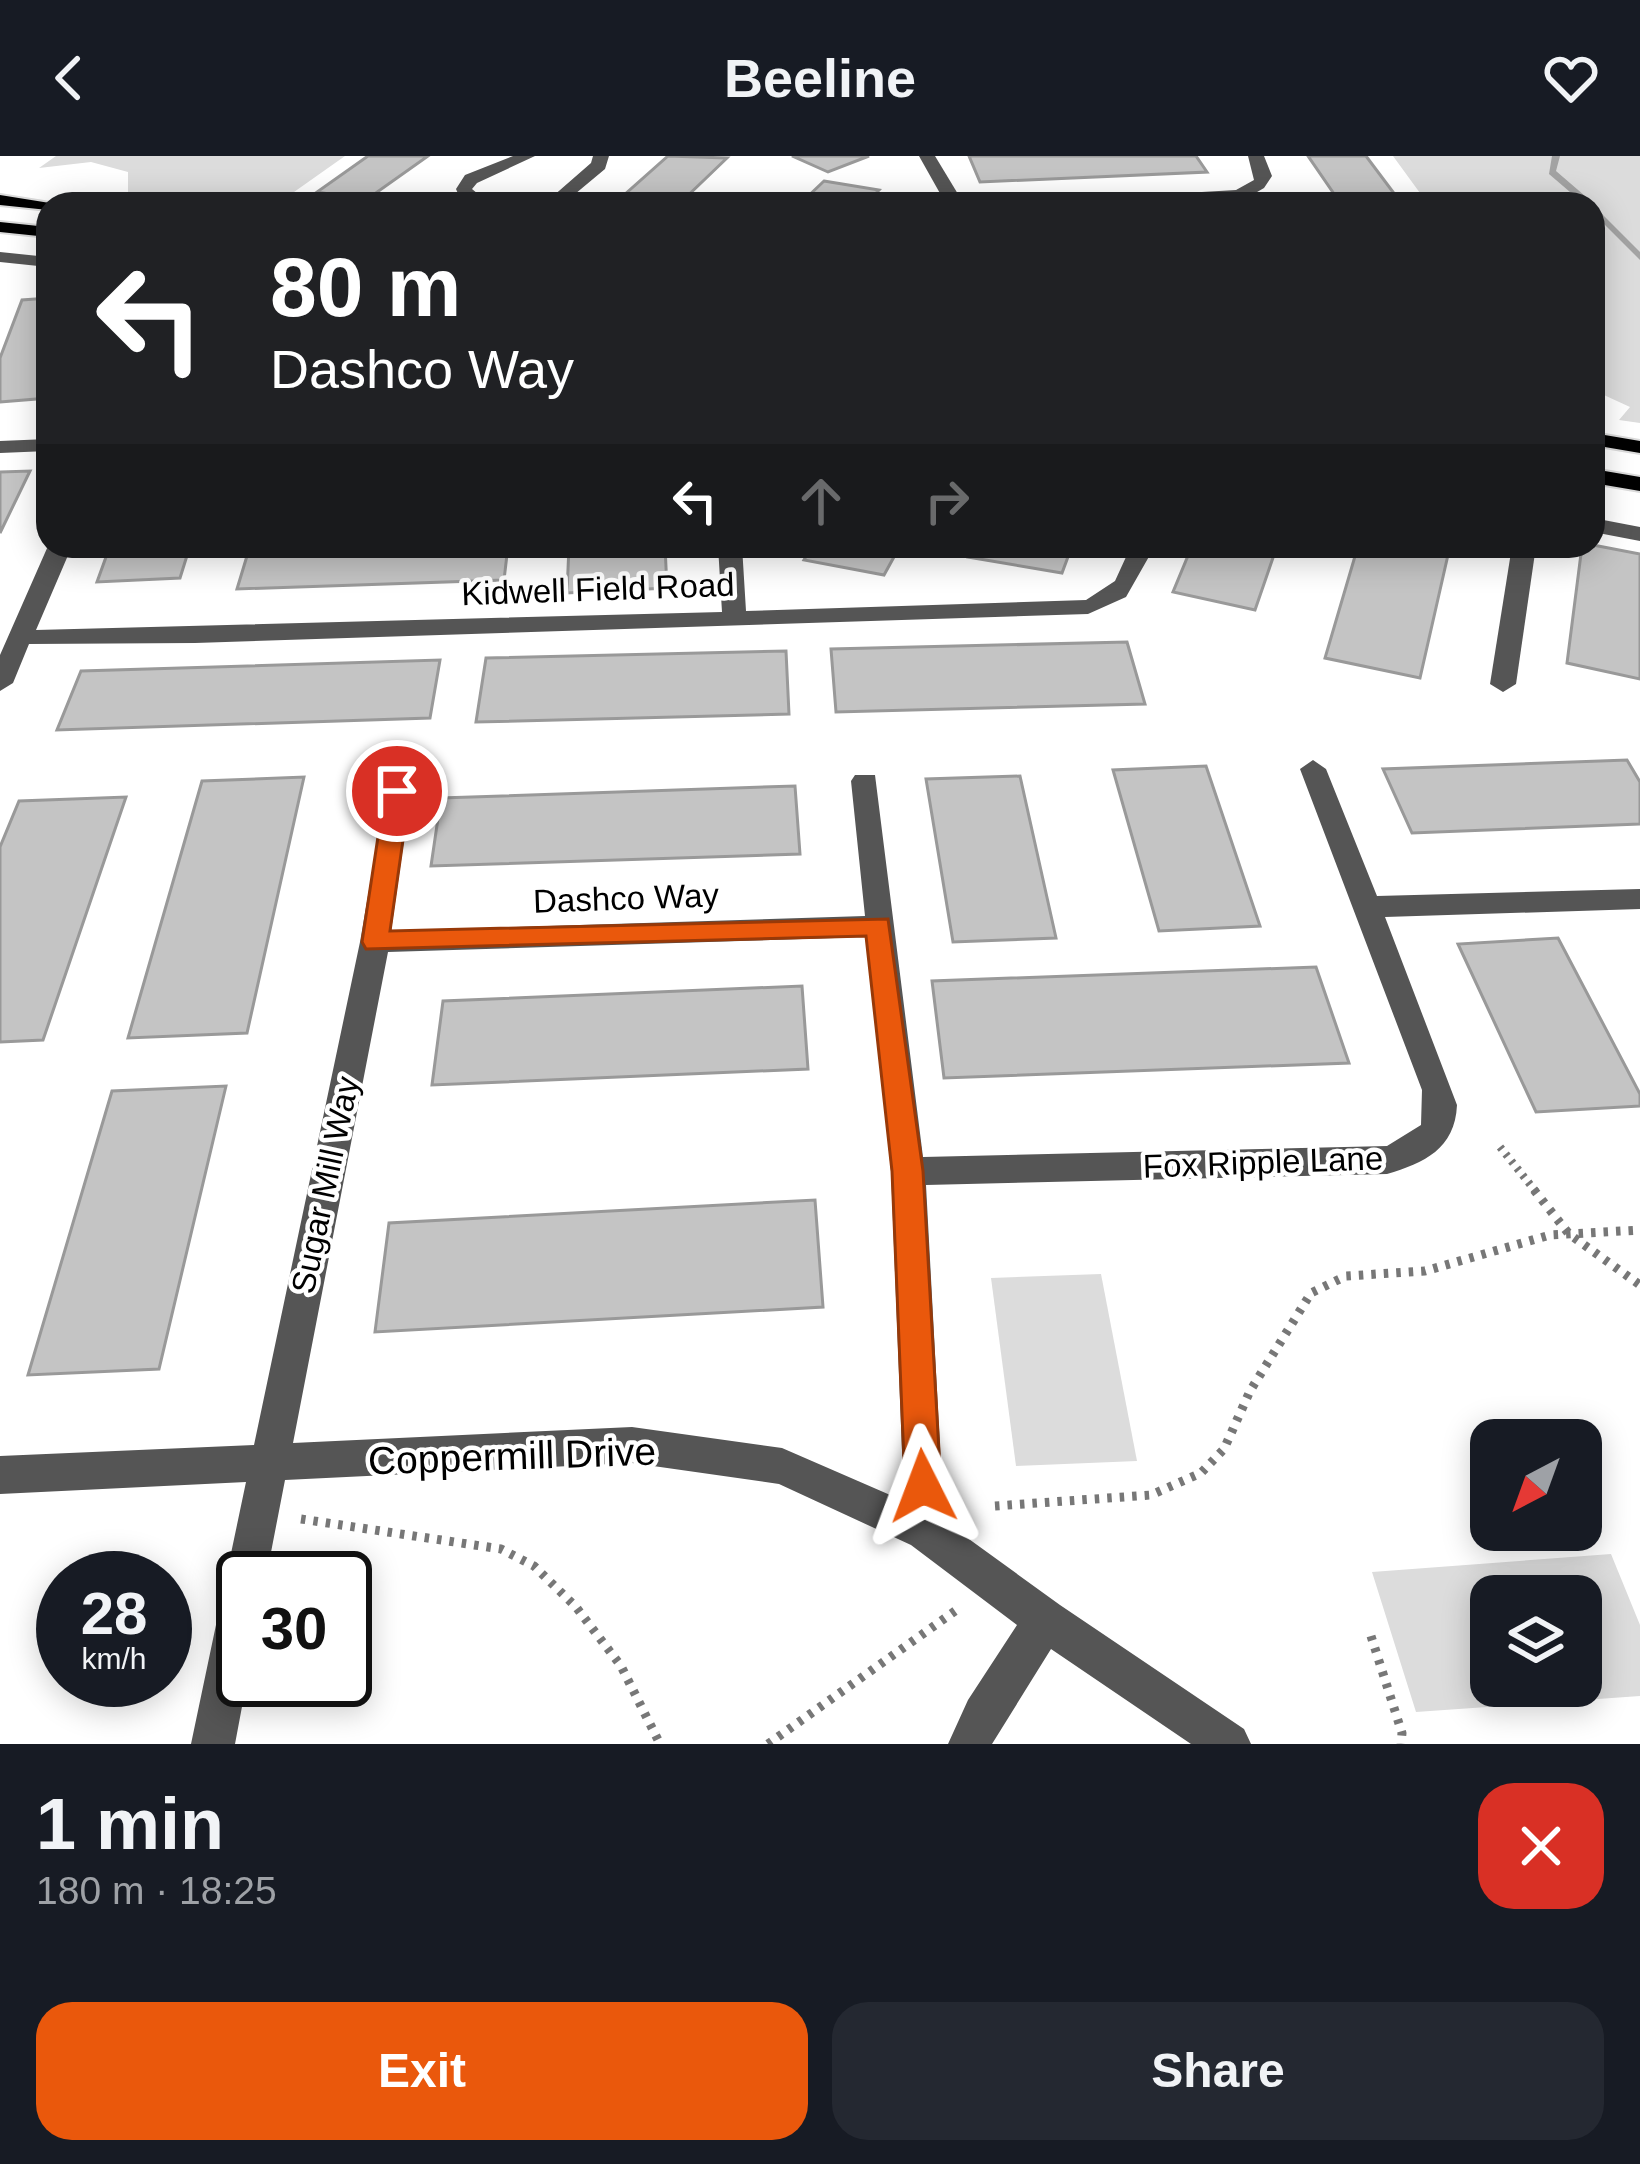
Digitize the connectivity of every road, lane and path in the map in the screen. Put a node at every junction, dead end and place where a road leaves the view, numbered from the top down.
1 (526, 156) edge
2 (601, 156) edge
3 (927, 156) edge
4 (1256, 156) edge
5 (465, 192) edge
6 (567, 192) edge
7 (948, 192) edge
8 (1247, 192) edge
9 (0, 200) edge
10 (36, 204) edge
11 (0, 227) edge
12 (36, 231) edge
13 (0, 257) edge
14 (36, 261) edge
15 (1605, 442) edge
16 (36, 446) edge
17 (0, 447) edge
18 (1640, 447) edge
19 (1605, 478) edge
20 (1640, 484) edge
21 (1605, 527) edge
22 (1640, 534) edge
23 (55, 558) edge
24 (731, 558) edge
25 (1138, 558) edge
26 (1522, 558) edge
27 (734, 617) junction
28 (22, 637) junction
29 (0, 683) edge
30 (1503, 684) dead end
31 (1313, 770) dead end
32 (865, 781) dead end
33 (397, 791) dead end
34 (1640, 899) edge
35 (1366, 907) junction
36 (879, 926) junction
37 (375, 942) junction
38 (1500, 1147) dead end
39 (908, 1171) junction
40 (1640, 1230) edge
41 (1568, 1234) junction
42 (1640, 1285) edge
43 (268, 1466) junction
44 (0, 1474) edge
45 (995, 1507) dead end
46 (256, 1524) junction
47 (925, 1531) junction
48 (251, 1551) edge
49 (996, 1583) junction
50 (1045, 1620) junction
51 (1371, 1636) dead end
52 (220, 1707) edge
53 (213, 1744) edge
54 (660, 1744) edge
55 (768, 1744) edge
56 (970, 1744) edge
57 (1229, 1744) edge
58 (1401, 1744) edge

1 - 5 street
2 - 6 street
3 - 7 street
4 - 8 street
9 - 10 main road
11 - 12 main road
13 - 14 street
15 - 18 main road
16 - 17 street
19 - 20 main road
21 - 22 street
23 - 28 street
24 - 27 street
25 - 27 street, Kidwell Field Road
26 - 30 street
27 - 28 street, Kidwell Field Road
28 - 29 street
31 - 35 street, Fox Ripple Lane
32 - 36 street
33 - 37 street, Sugar Mill Way
34 - 35 street
35 - 39 street, Fox Ripple Lane
36 - 37 street, Dashco Way
36 - 39 street
37 - 43 street, Sugar Mill Way
38 - 41 path
39 - 47 street
40 - 41 path
41 - 42 path
41 - 45 path
43 - 44 street, Coppermill Drive
43 - 46 street, Sugar Mill Way
43 - 47 street, Coppermill Drive
46 - 48 street, Sugar Mill Way
46 - 54 path
47 - 49 street, Coppermill Drive
49 - 50 street, Coppermill Drive
49 - 55 path
50 - 56 street
50 - 57 street, Coppermill Drive
51 - 58 path
52 - 53 street

